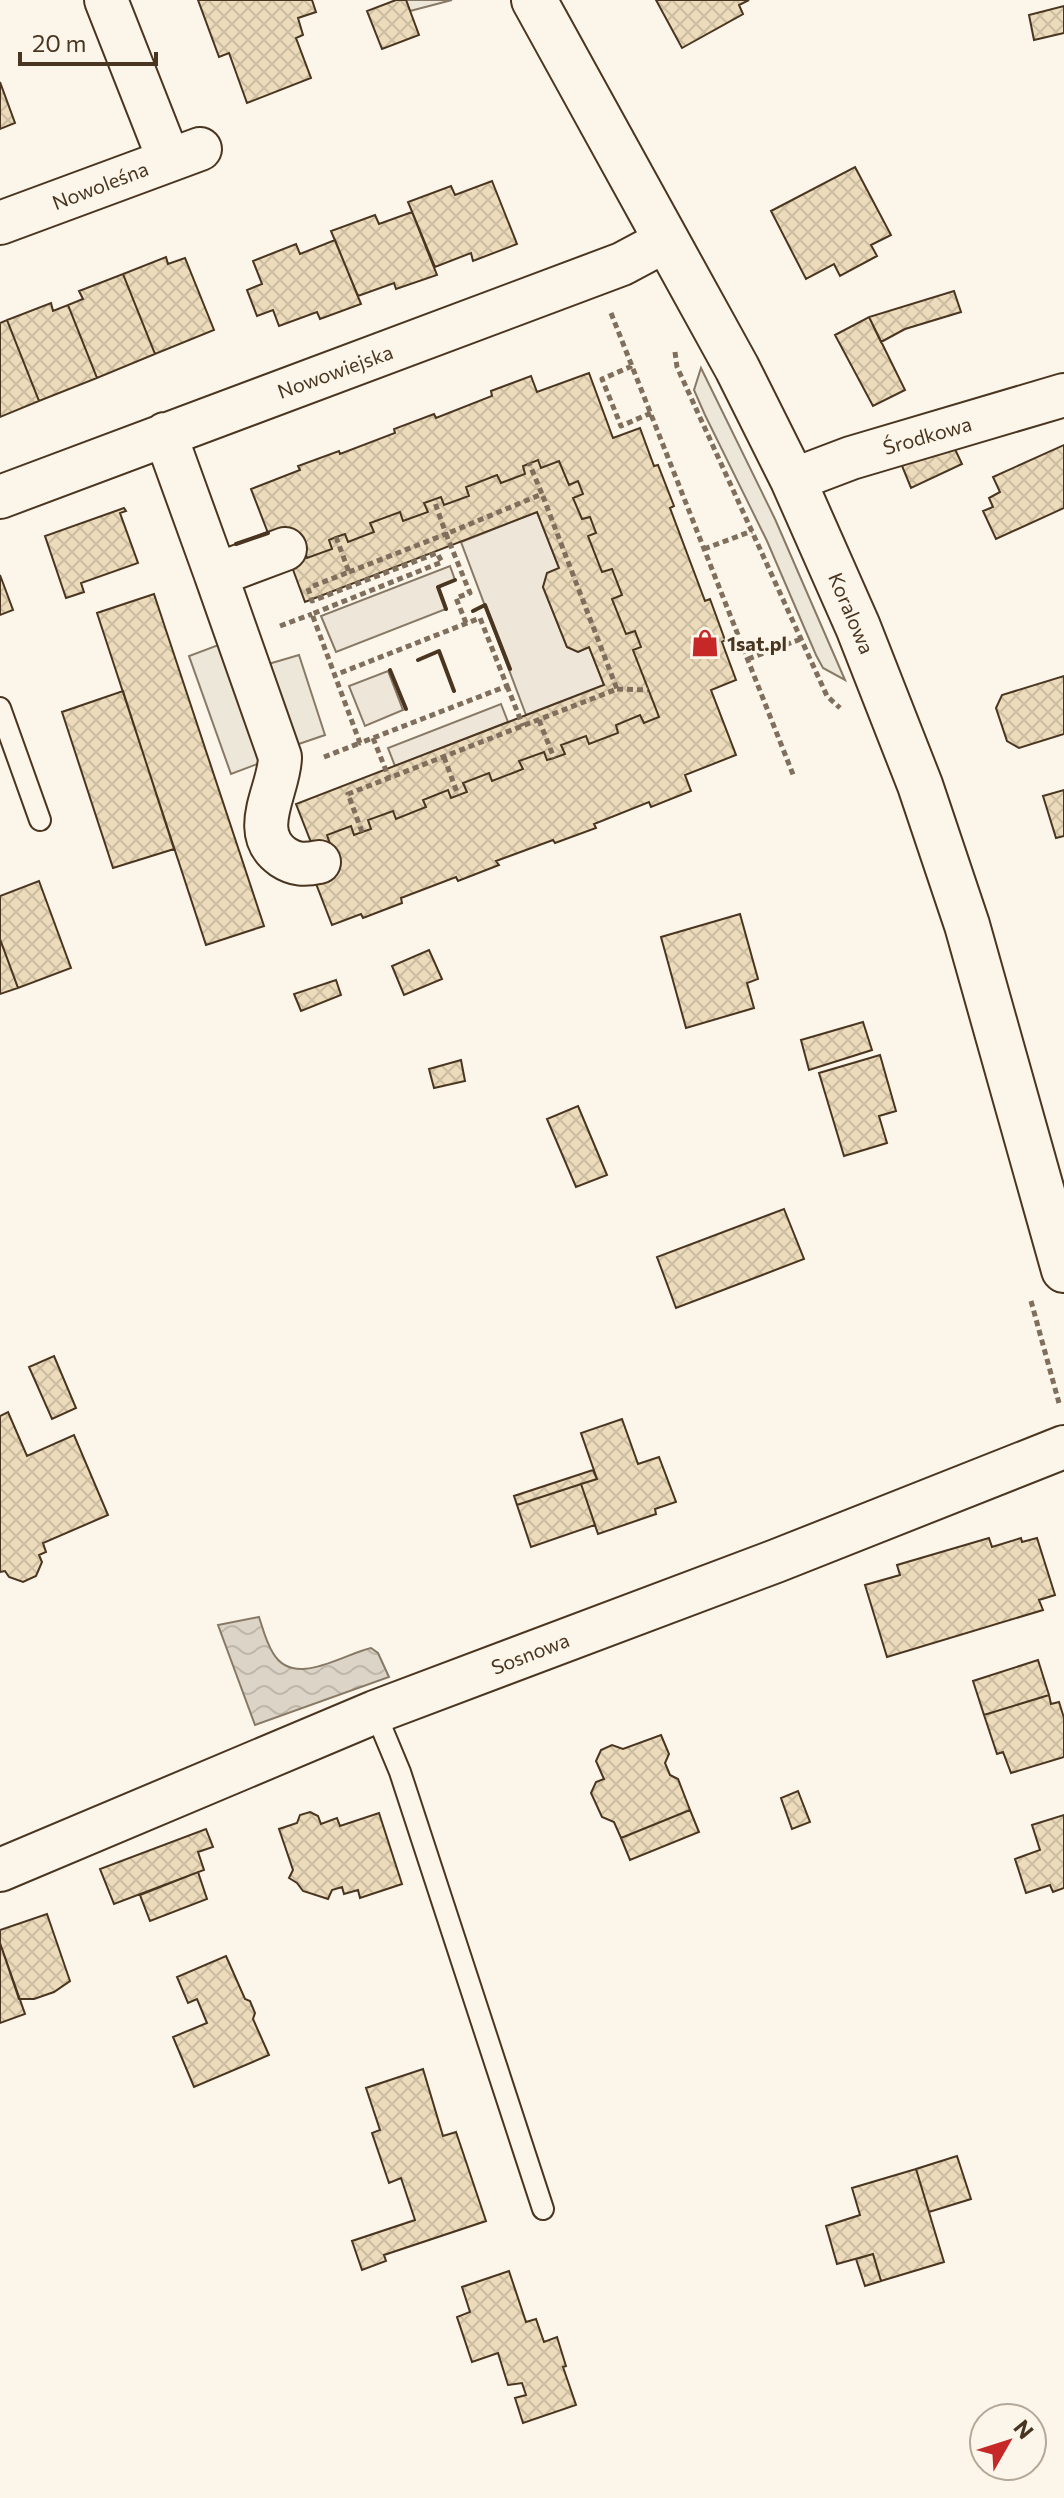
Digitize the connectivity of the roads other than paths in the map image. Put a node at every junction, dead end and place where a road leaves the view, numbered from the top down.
1 (106, 0) edge
2 (534, 0) edge
3 (0, 223) edge
4 (667, 240) junction
5 (1064, 395) edge
6 (165, 434) junction
7 (793, 480) junction
8 (0, 497) edge
9 (285, 549) dead end
10 (216, 575) junction
11 (0, 708) edge
12 (40, 820) dead end
13 (319, 862) dead end
14 (1064, 1270) edge
15 (1064, 1447) edge
16 (375, 1712) junction
17 (0, 1870) edge
18 (543, 2209) dead end

1 - 3 street, Nowoleśna
2 - 4 street, Koralowa
4 - 6 street, Nowowiejska
4 - 7 street, Koralowa
5 - 7 street, Środkowa
6 - 8 street, Nowowiejska
6 - 10 street
7 - 14 street, Koralowa
9 - 10 street
10 - 13 street
11 - 12 lane
15 - 16 street, Sosnowa
16 - 17 street, Sosnowa
16 - 18 lane

